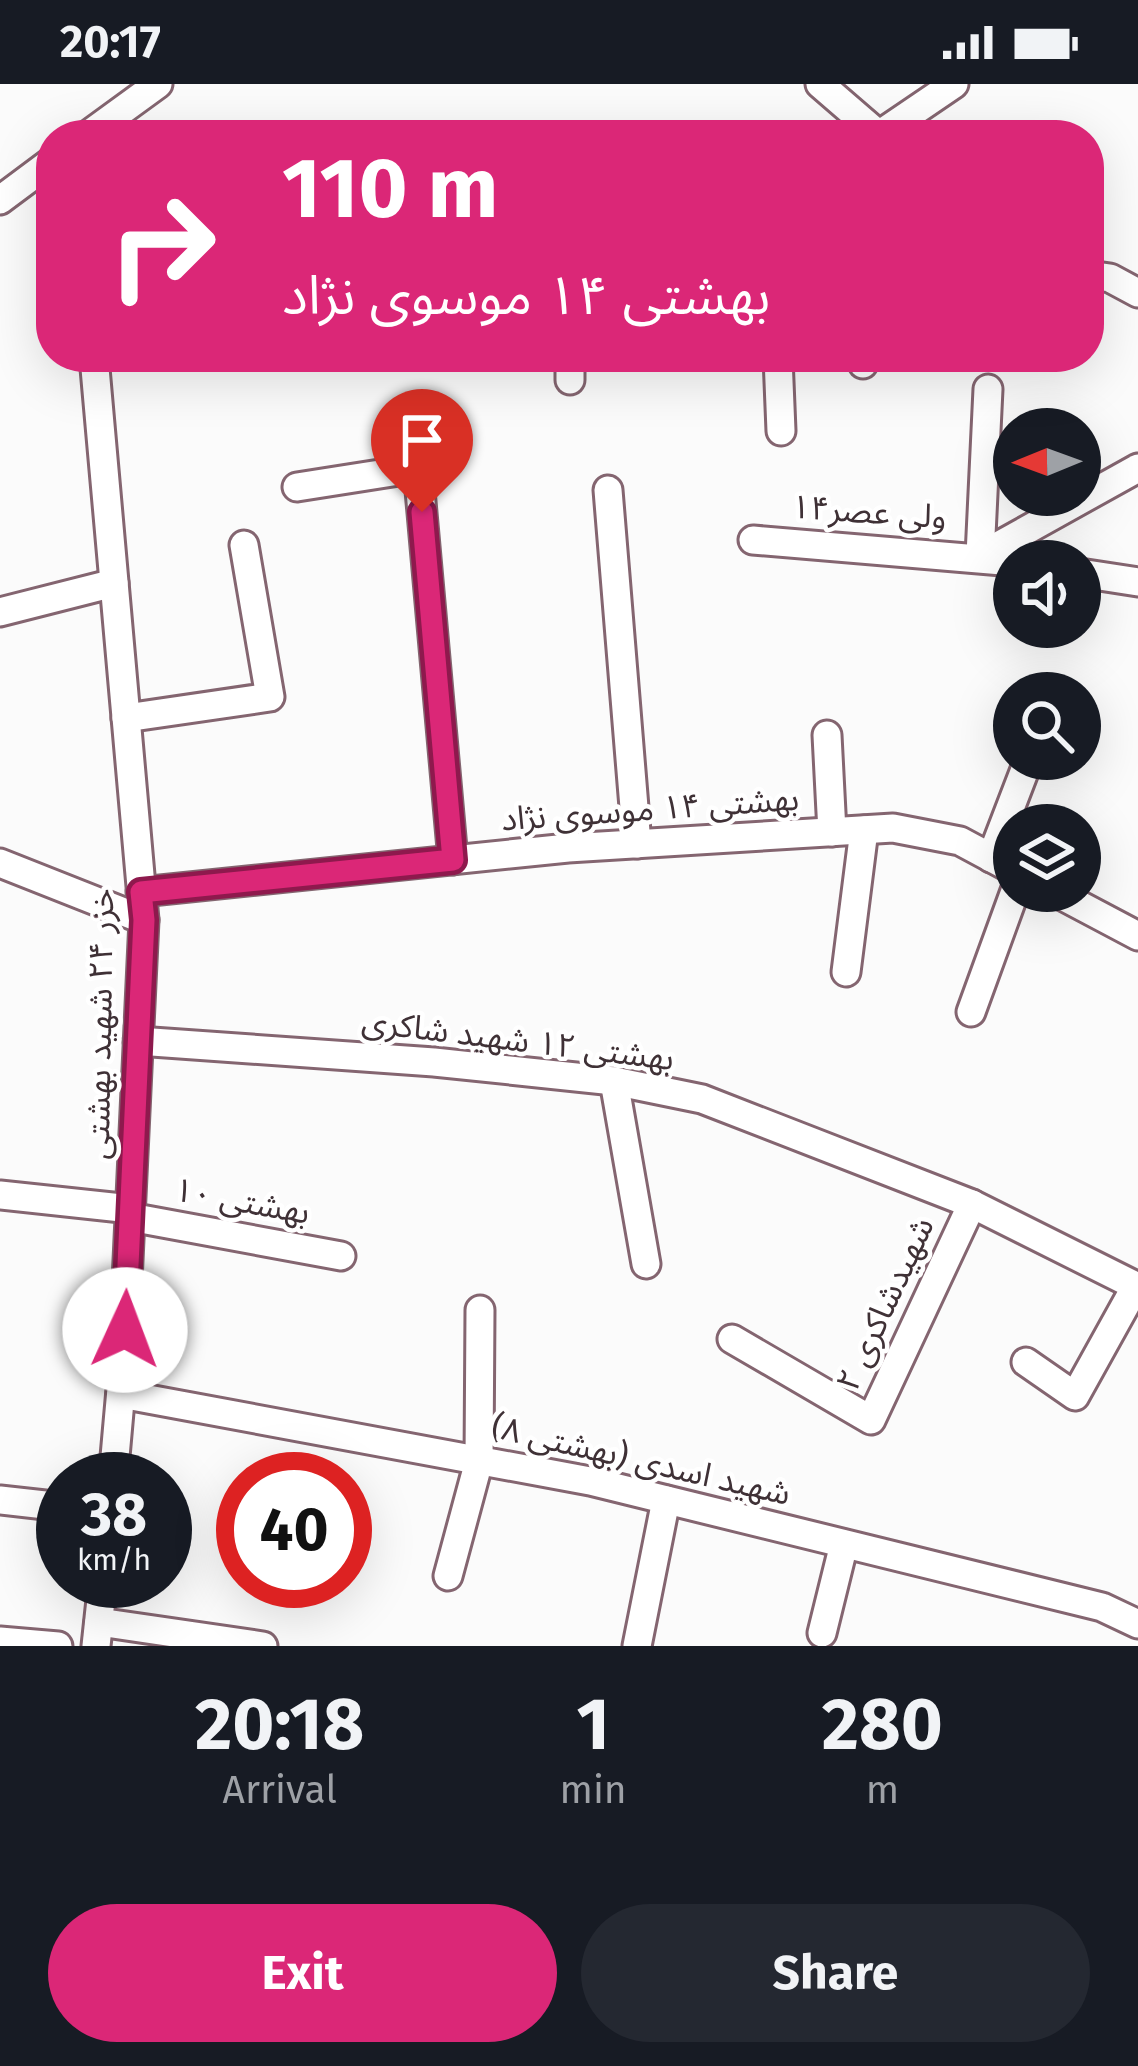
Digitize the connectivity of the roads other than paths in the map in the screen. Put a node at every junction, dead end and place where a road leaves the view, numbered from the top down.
1 (158, 84) edge
2 (820, 84) edge
3 (954, 84) edge
4 (109, 120) edge
5 (862, 120) edge
6 (901, 120) edge
7 (36, 173) edge
8 (0, 200) edge
9 (1104, 277) edge
10 (1138, 293) edge
11 (95, 372) edge
12 (779, 372) edge
13 (988, 389) dead end
14 (781, 430) dead end
15 (1138, 468) edge
16 (297, 487) dead end
17 (608, 490) dead end
18 (753, 540) dead end
19 (244, 544) dead end
20 (980, 556) junction
21 (993, 558) edge
22 (1101, 576) edge
23 (1138, 582) edge
24 (114, 583) junction
25 (0, 612) edge
26 (126, 718) junction
27 (827, 734) dead end
28 (864, 830) junction
29 (832, 832) junction
30 (637, 844) junction
31 (993, 859) edge
32 (453, 860) junction
33 (0, 863) edge
34 (142, 906) junction
35 (1007, 912) edge
36 (1093, 912) edge
37 (1138, 936) edge
38 (846, 972) dead end
39 (971, 1012) dead end
40 (138, 1041) junction
41 (614, 1081) junction
42 (0, 1195) edge
43 (972, 1204) junction
44 (130, 1213) junction
45 (341, 1256) dead end
46 (646, 1264) dead end
47 (1137, 1286) edge
48 (479, 1310) dead end
49 (732, 1340) dead end
50 (1026, 1362) dead end
51 (121, 1394) junction
52 (116, 1452) edge
53 (478, 1461) junction
54 (0, 1500) edge
55 (666, 1500) junction
56 (36, 1504) edge
57 (844, 1544) junction
58 (448, 1576) dead end
59 (1138, 1624) edge
60 (822, 1633) dead end
61 (97, 1634) edge
62 (0, 1641) edge
63 (58, 1646) edge
64 (263, 1646) edge
65 (637, 1646) edge

1 - 4 street
2 - 5 street
3 - 6 street
7 - 8 street
9 - 10 street
11 - 24 street, خزر ۲۴ شهید بهشتی
12 - 14 street
13 - 20 street
15 - 20 street
16 - 32 street
17 - 30 street
18 - 20 street, ولی عصر۱۴
19 - 26 street
20 - 21 street, ولی عصر۱۴
22 - 23 street
24 - 25 street
24 - 26 street, خزر ۲۴ شهید بهشتی
26 - 34 street, خزر ۲۴ شهید بهشتی
27 - 29 street
28 - 29 street, بهشتی ۱۴ موسوی نژاد
28 - 31 street, بهشتی ۱۴ موسوی نژاد
28 - 38 street
29 - 30 street, بهشتی ۱۴ موسوی نژاد
30 - 32 street, بهشتی ۱۴ موسوی نژاد
32 - 34 street, بهشتی ۱۴ موسوی نژاد
33 - 34 street
34 - 40 street, خزر ۲۴ شهید بهشتی
35 - 39 street
36 - 37 street
40 - 41 street, بهشتی ۱۲ شهید شاکری
40 - 44 street, خزر ۲۴ شهید بهشتی
41 - 43 street, بهشتی ۱۲ شهید شاکری
41 - 46 street
42 - 44 street, بهشتی ۱۰
43 - 47 street, بهشتی ۱۲ شهید شاکری
43 - 49 street, شهیدشاکری ۲
44 - 45 street, بهشتی ۱۰
44 - 51 street, خزر ۲۴ شهید بهشتی
47 - 50 street
48 - 53 street
51 - 52 street, خزر ۲۴ شهید بهشتی
51 - 53 street, شهید اسدی (بهشتی ۸)
53 - 55 street, شهید اسدی (بهشتی ۸)
53 - 58 street
54 - 56 street
55 - 57 street, شهید اسدی (بهشتی ۸)
55 - 65 street
57 - 59 street, شهید اسدی (بهشتی ۸)
57 - 60 street
61 - 64 street
62 - 63 street

